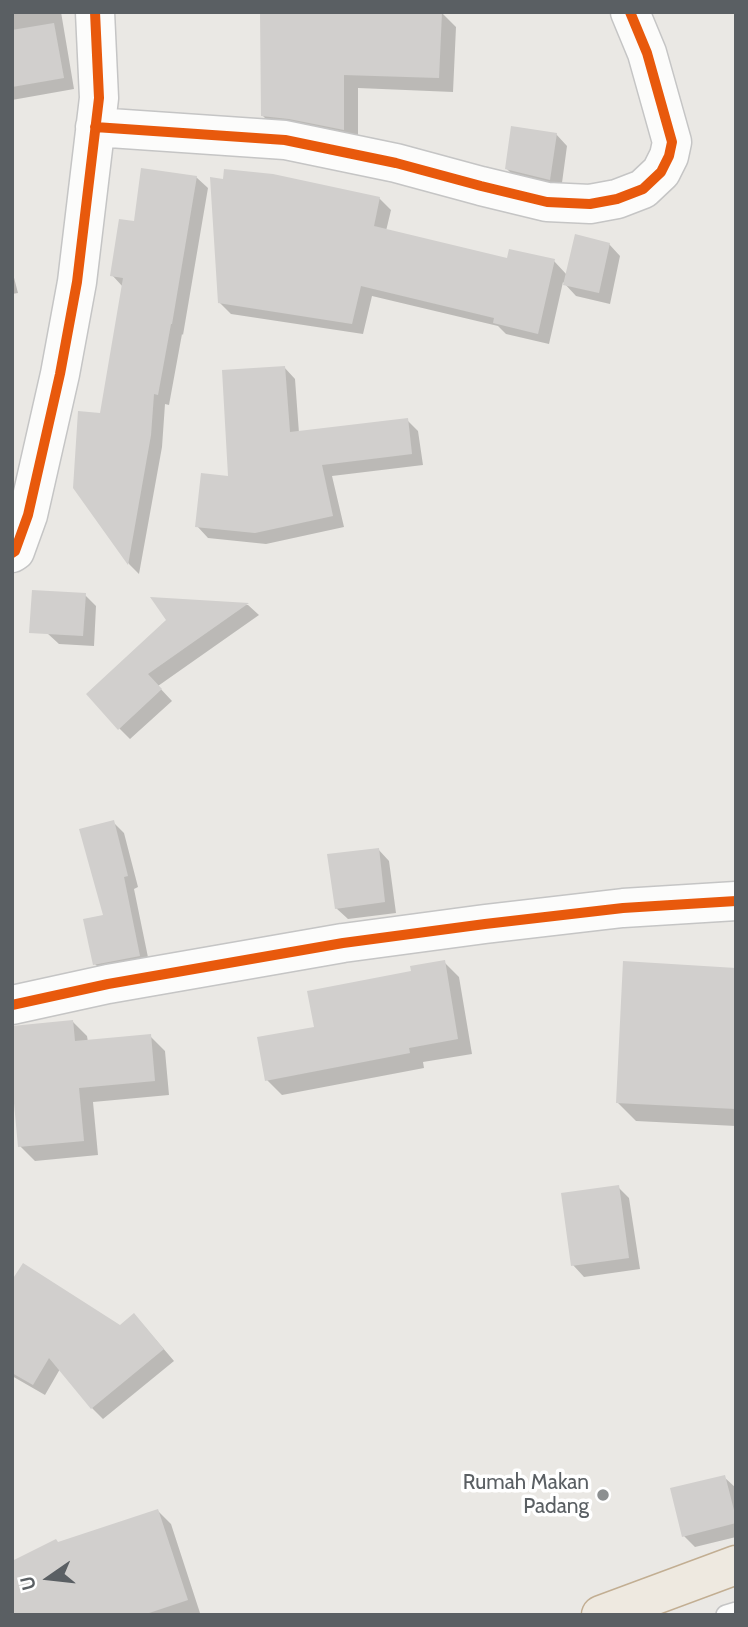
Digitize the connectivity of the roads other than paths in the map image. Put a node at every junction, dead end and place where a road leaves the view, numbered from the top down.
1 (95, 12) edge
2 (630, 12) edge
3 (95, 127) junction
4 (12, 554) edge
5 (736, 901) edge
6 (12, 1005) edge
7 (736, 1565) edge
8 (736, 1612) edge
9 (601, 1615) edge
10 (726, 1615) edge

1 - 3 street
2 - 3 street
3 - 4 street
5 - 6 street
7 - 9 highway
8 - 10 lane

